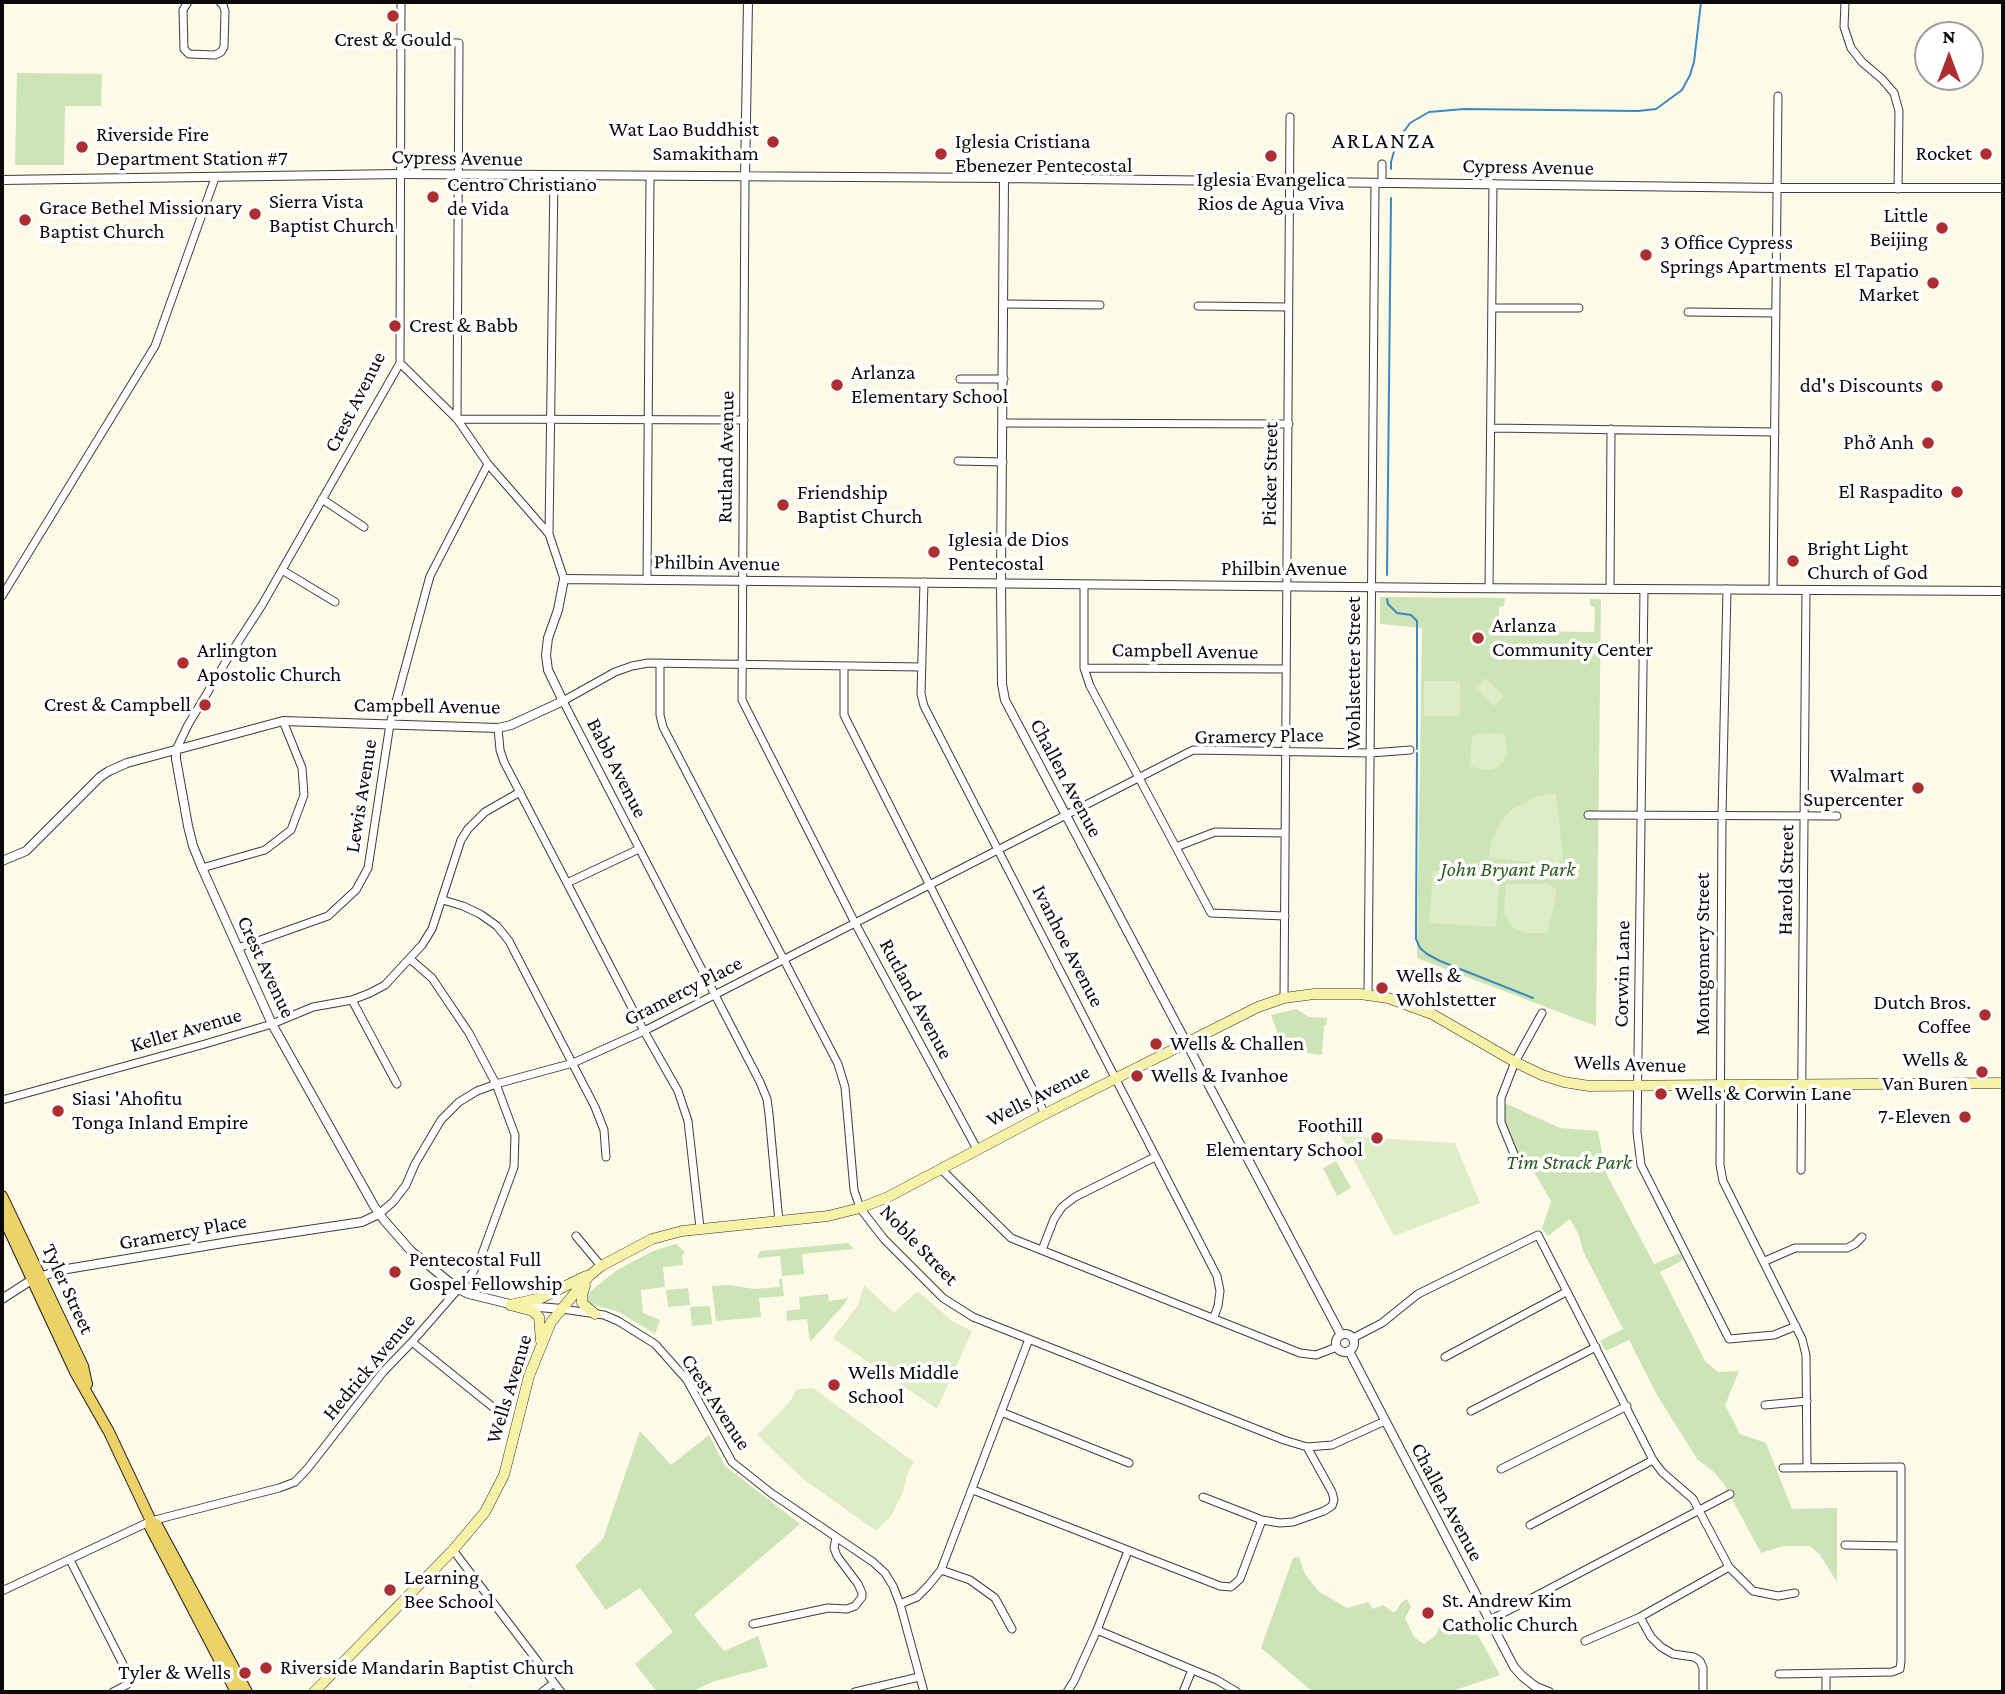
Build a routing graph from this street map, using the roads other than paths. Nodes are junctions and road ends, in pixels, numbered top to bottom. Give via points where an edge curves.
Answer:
1 (221, 2) edge
2 (401, 2) edge
3 (748, 2) edge
4 (1844, 2) edge
5 (187, 3) edge
6 (400, 41) junction
7 (1778, 96) dead end
8 (1290, 117) dead end
9 (1382, 164) dead end
10 (401, 174) junction
11 (460, 176) junction
12 (554, 176) junction
13 (650, 177) junction
14 (745, 177) junction
15 (215, 178) junction
16 (1004, 178) junction
17 (2, 180) edge
18 (1290, 182) junction
19 (1378, 183) junction
20 (1493, 184) junction
21 (1777, 188) junction
22 (1898, 188) junction
23 (2003, 188) edge
24 (1004, 304) junction
25 (1100, 305) dead end
26 (1198, 306) dead end
27 (1289, 307) junction
28 (1492, 308) junction
29 (1579, 308) dead end
30 (1688, 312) dead end
31 (1776, 313) junction
32 (400, 363) junction
33 (960, 379) dead end
34 (1004, 379) junction
35 (457, 419) junction
36 (551, 420) junction
37 (649, 420) junction
38 (744, 420) junction
39 (1003, 423) junction
40 (1289, 424) junction
41 (1491, 428) junction
42 (1611, 429) junction
43 (1775, 432) junction
44 (958, 461) dead end
45 (1003, 462) junction
46 (488, 464) junction
47 (322, 499) junction
48 (363, 527) dead end
49 (549, 534) junction
50 (282, 570) junction
51 (564, 579) junction
52 (647, 579) junction
53 (742, 581) junction
54 (924, 582) junction
55 (1001, 583) junction
56 (1084, 585) junction
57 (1287, 586) junction
58 (1372, 586) junction
59 (1489, 589) junction
60 (1610, 589) junction
61 (1644, 589) junction
62 (1727, 589) junction
63 (1773, 590) junction
64 (1806, 590) junction
65 (2003, 591) edge
66 (2, 596) edge
67 (335, 602) dead end
68 (660, 663) junction
69 (742, 665) junction
70 (844, 666) junction
71 (922, 667) junction
72 (1084, 667) junction
73 (1286, 669) junction
74 (563, 701) junction
75 (283, 721) junction
76 (390, 724) junction
77 (498, 728) junction
78 (176, 750) junction
79 (1410, 750) dead end
80 (1286, 751) junction
81 (1371, 753) junction
82 (1140, 778) junction
83 (520, 792) junction
84 (1588, 815) dead end
85 (1641, 815) junction
86 (1722, 815) junction
87 (1805, 815) junction
88 (1066, 816) junction
89 (1837, 816) dead end
90 (1285, 833) junction
91 (1176, 847) junction
92 (639, 849) junction
93 (998, 850) junction
94 (2, 861) edge
95 (202, 869) junction
96 (567, 883) junction
97 (929, 886) junction
98 (443, 900) junction
99 (1284, 916) junction
100 (855, 923) junction
101 (238, 948) junction
102 (410, 959) junction
103 (784, 959) junction
104 (716, 995) junction
105 (1368, 995) junction
106 (1284, 998) junction
107 (352, 1000) junction
108 (1542, 1013) dead end
109 (272, 1024) junction
110 (644, 1031) junction
111 (1185, 1042) junction
112 (1515, 1062) junction
113 (573, 1063) junction
114 (1116, 1078) junction
115 (2003, 1083) edge
116 (397, 1084) dead end
117 (496, 1084) junction
118 (1801, 1084) junction
119 (1720, 1085) junction
120 (1638, 1086) junction
121 (2, 1100) edge
122 (1045, 1114) junction
123 (977, 1149) junction
124 (607, 1157) dead end
125 (1155, 1157) junction
126 (1518, 1164) dead end
127 (941, 1169) junction
128 (1801, 1170) dead end
129 (2, 1196) edge
130 (860, 1208) junction
131 (379, 1214) junction
132 (2, 1215) edge
133 (779, 1222) junction
134 (700, 1228) junction
135 (576, 1236) dead end
136 (1862, 1237) dead end
137 (1042, 1250) junction
138 (1765, 1261) junction
139 (595, 1271) junction
140 (37, 1277) junction
141 (458, 1289) junction
142 (1566, 1292) junction
143 (2, 1299) edge
144 (510, 1305) junction
145 (562, 1309) junction
146 (595, 1314) junction
147 (1214, 1317) junction
148 (1796, 1326) junction
149 (1341, 1335) junction
150 (1353, 1338) junction
151 (1029, 1339) junction
152 (412, 1342) junction
153 (541, 1344) junction
154 (1337, 1347) junction
155 (1595, 1348) junction
156 (1349, 1351) junction
157 (1445, 1357) dead end
158 (1807, 1401) junction
159 (1765, 1405) dead end
160 (1627, 1406) junction
161 (494, 1408) dead end
162 (1471, 1411) dead end
163 (1001, 1412) junction
164 (1385, 1421) junction
165 (1307, 1447) junction
166 (1653, 1460) junction
167 (1129, 1463) dead end
168 (1807, 1467) junction
169 (1783, 1468) dead end
170 (1501, 1469) dead end
171 (973, 1489) junction
172 (1730, 1494) dead end
173 (1203, 1497) dead end
174 (1700, 1510) junction
175 (1262, 1520) junction
176 (151, 1521) junction
177 (1530, 1525) dead end
178 (836, 1537) junction
179 (1845, 1545) dead end
180 (1901, 1546) junction
181 (453, 1550) junction
182 (1128, 1551) junction
183 (70, 1560) junction
184 (1729, 1567) junction
185 (941, 1570) junction
186 (2, 1591) edge
187 (1795, 1593) dead end
188 (900, 1604) junction
189 (1640, 1617) junction
190 (1490, 1620) junction
191 (753, 1624) dead end
192 (1012, 1629) dead end
193 (1097, 1630) junction
194 (1585, 1641) dead end
195 (1192, 1670) junction
196 (1779, 1674) dead end
197 (1826, 1674) junction
198 (919, 1677) junction
199 (554, 1683) junction
200 (113, 1692) edge
201 (236, 1692) edge
202 (247, 1692) edge
203 (314, 1692) edge
204 (542, 1692) edge
205 (561, 1692) edge
206 (855, 1692) edge
207 (924, 1692) edge
208 (1067, 1692) edge
209 (1183, 1692) edge
210 (1237, 1692) edge
211 (1549, 1692) edge
212 (1703, 1692) edge
213 (1826, 1692) edge

1 - 5 street via 225,11 223,51 215,55 186,52 183,10
2 - 6 street, Crest Avenue
3 - 14 street, Rutland Avenue
4 - 22 street via 1844,27 1851,48 1894,93 1899,111
6 - 10 street, Crest Avenue
6 - 11 street via 459,43
7 - 21 street
8 - 18 street, Picker Street
9 - 19 street, Wohlstetter Street
10 - 11 street, Cypress Avenue
10 - 15 street, Cypress Avenue
10 - 32 street, Crest Avenue
11 - 12 street, Cypress Avenue
11 - 35 street
12 - 13 street, Cypress Avenue
12 - 36 street
13 - 14 street, Cypress Avenue
13 - 37 street
14 - 16 street, Cypress Avenue
14 - 38 street, Rutland Avenue
15 - 17 street, Cypress Avenue
15 - 66 street via 155,346
16 - 18 street, Cypress Avenue
16 - 24 street, Challen Avenue
18 - 19 street, Cypress Avenue
18 - 27 street, Picker Street
19 - 20 street, Cypress Avenue
19 - 58 street, Wohlstetter Street
20 - 21 street, Cypress Avenue
20 - 28 street
21 - 22 street, Cypress Avenue
21 - 31 street
22 - 23 street, Cypress Avenue
24 - 25 street
24 - 34 street, Challen Avenue
26 - 27 street
27 - 40 street, Picker Street
28 - 29 street
28 - 41 street
30 - 31 street
31 - 43 street
32 - 35 street
32 - 47 street, Crest Avenue
33 - 34 street
34 - 39 street, Challen Avenue
35 - 36 street
35 - 46 street
36 - 37 street
36 - 49 street
37 - 38 street
37 - 52 street
38 - 53 street, Rutland Avenue
39 - 40 street
39 - 45 street, Challen Avenue
40 - 57 street, Picker Street
41 - 42 street
41 - 59 street
42 - 43 street
42 - 60 street
43 - 63 street
44 - 45 street
45 - 55 street, Challen Avenue
46 - 49 street
46 - 76 street, Lewis Avenue via 430,576
47 - 48 street
47 - 50 street, Crest Avenue
49 - 51 street
50 - 67 street
50 - 78 street, Crest Avenue
51 - 52 street, Philbin Avenue
51 - 74 street, Babb Avenue via 546,655
52 - 53 street, Philbin Avenue
53 - 54 street, Philbin Avenue
53 - 69 street, Rutland Avenue
54 - 55 street, Philbin Avenue
54 - 71 street, Ivanhoe Avenue
55 - 56 street, Philbin Avenue
55 - 88 street, Challen Avenue via 1005,700
56 - 57 street, Philbin Avenue
56 - 72 street
57 - 58 street, Philbin Avenue
57 - 73 street, Picker Street
58 - 59 street, Philbin Avenue
58 - 81 street, Wohlstetter Street
59 - 60 street, Philbin Avenue
60 - 61 street, Philbin Avenue
61 - 62 street, Philbin Avenue
61 - 85 street, Corwin Lane
62 - 63 street, Philbin Avenue
62 - 86 street, Montgomery Street
63 - 64 street, Philbin Avenue
64 - 65 street, Philbin Avenue
64 - 87 street, Harold Street
68 - 69 street, Campbell Avenue
68 - 74 street, Campbell Avenue via 615,672
68 - 103 street, Noble Street via 663,727
69 - 70 street, Campbell Avenue
69 - 100 street, Rutland Avenue via 742,700
70 - 71 street, Campbell Avenue
70 - 97 street via 844,715
71 - 93 street, Ivanhoe Avenue via 924,706
72 - 73 street, Campbell Avenue
72 - 82 street
73 - 80 street, Picker Street
74 - 77 street, Campbell Avenue
74 - 92 street, Babb Avenue
75 - 76 street, Campbell Avenue
75 - 78 street, Campbell Avenue
75 - 95 street via 302,768 304,795 291,830 265,850
76 - 77 street, Campbell Avenue
76 - 101 street, Lewis Avenue via 368,868 356,890 328,916
77 - 83 street via 504,762
78 - 94 street, Campbell Avenue via 109,771 26,851
78 - 95 street, Crest Avenue via 192,846
79 - 81 street, Gramercy Place
80 - 81 street, Gramercy Place
80 - 82 street, Gramercy Place via 1194,750
80 - 90 street, Picker Street
81 - 105 street, Wohlstetter Street
82 - 88 street, Gramercy Place
82 - 91 street
83 - 96 street
83 - 98 street, Keller Avenue via 485,812 468,830
84 - 85 street
85 - 86 street
85 - 120 street, Corwin Lane
86 - 87 street
86 - 119 street, Montgomery Street
87 - 89 street
87 - 118 street, Harold Street
88 - 93 street, Gramercy Place
88 - 111 street, Challen Avenue
90 - 91 street via 1215,832
90 - 99 street, Picker Street
91 - 99 street via 1211,913
92 - 96 street
92 - 104 street, Babb Avenue
93 - 97 street, Gramercy Place
93 - 114 street, Ivanhoe Avenue
95 - 101 street, Crest Avenue
96 - 110 street
97 - 100 street, Gramercy Place
97 - 122 street
98 - 102 street, Keller Avenue via 432,929
98 - 113 street via 480,914 509,941
99 - 106 street, Picker Street
100 - 103 street, Gramercy Place
100 - 123 street, Rutland Avenue
101 - 109 street, Crest Avenue
102 - 107 street, Keller Avenue via 385,985
102 - 117 street, Hedrick Avenue via 432,978
103 - 104 street, Gramercy Place
103 - 130 street, Noble Street via 838,1064
104 - 110 street, Gramercy Place
104 - 133 street, Babb Avenue via 767,1099
105 - 106 main road, Wells Avenue
105 - 112 main road, Wells Avenue via 1432,1014
106 - 111 main road, Wells Avenue
107 - 109 street, Keller Avenue via 313,1007
107 - 116 street
108 - 112 street
109 - 121 street, Keller Avenue
109 - 131 street, Crest Avenue
110 - 113 street, Gramercy Place
110 - 134 street via 678,1091 688,1121
111 - 114 main road, Wells Avenue
111 - 149 street, Challen Avenue
112 - 120 main road, Wells Avenue via 1564,1082
112 - 126 street via 1501,1098 1501,1122
113 - 117 street, Gramercy Place
113 - 124 street via 604,1130
114 - 122 main road, Wells Avenue
114 - 125 street, Ivanhoe Avenue
115 - 118 main road, Wells Avenue
117 - 131 street, Gramercy Place via 459,1102 441,1120 406,1185
117 - 141 street, Hedrick Avenue via 515,1135 514,1167 482,1254
118 - 119 main road, Wells Avenue
118 - 128 street, Harold Street
119 - 120 main road, Wells Avenue
119 - 138 street, Montgomery Street via 1723,1181
120 - 148 street, Corwin Lane via 1641,1165 1729,1339 1774,1335
122 - 123 main road, Wells Avenue
123 - 127 main road, Wells Avenue
125 - 137 street via 1074,1197 1054,1219
125 - 147 street, Ivanhoe Avenue via 1217,1276 1220,1291
127 - 130 main road, Wells Avenue
127 - 137 street via 1011,1238
129 - 140 main road, Tyler Street
130 - 133 main road, Wells Avenue
130 - 151 street, Noble Street via 943,1298 973,1317
131 - 140 street, Gramercy Place via 362,1222
131 - 141 street, Crest Avenue via 411,1251
132 - 140 main road, Tyler Street
133 - 134 main road, Wells Avenue
134 - 139 main road, Wells Avenue via 652,1239
135 - 139 street
136 - 138 street via 1847,1248 1795,1248
137 - 147 street
138 - 148 street, Montgomery Street
139 - 144 main road via 546,1296
139 - 145 main road, Wells Avenue
139 - 146 main road via 582,1300
140 - 143 street, Gramercy Place
140 - 176 main road, Tyler Street via 75,1372
141 - 144 street, Crest Avenue
141 - 152 street, Hedrick Avenue
142 - 150 street via 1538,1235 1418,1294 1382,1324
142 - 155 street
142 - 157 street
144 - 145 street, Crest Avenue
144 - 153 main road via 539,1317
145 - 146 street, Crest Avenue
145 - 153 main road, Wells Avenue
146 - 178 street, Crest Avenue via 618,1321 655,1344 687,1380 732,1462
147 - 154 street via 1308,1355
148 - 158 street, Montgomery Street via 1806,1355
149 - 150 street
149 - 154 street
150 - 156 street
151 - 163 street
151 - 165 street, Noble Street
152 - 161 street
152 - 176 street, Hedrick Avenue via 295,1482
153 - 181 main road, Wells Avenue via 504,1475 485,1512
154 - 156 street
155 - 160 street
155 - 162 street
156 - 164 street, Challen Avenue
158 - 159 street
158 - 168 street, Montgomery Street
160 - 166 street
160 - 170 street
163 - 167 street
163 - 171 street
164 - 165 street, Noble Street via 1332,1446
164 - 190 street, Challen Avenue
165 - 175 street via 1332,1492 1332,1506 1293,1522
166 - 174 street
166 - 177 street
168 - 169 street
168 - 180 street via 1901,1468
171 - 182 street
171 - 185 street
172 - 174 street
173 - 175 street
174 - 184 street
174 - 190 street
175 - 182 street via 1240,1579 1231,1587
176 - 183 street, Hedrick Avenue
176 - 201 main road, Tyler Street via 150,1527
176 - 202 main road, Tyler Street
178 - 188 street, Crest Avenue via 885,1573
178 - 191 street via 837,1556 862,1593 855,1606
179 - 180 street
180 - 197 street via 1900,1669
181 - 199 street
181 - 203 main road, Wells Avenue
182 - 193 street
183 - 186 street, Hedrick Avenue
183 - 200 street via 132,1682
184 - 187 street via 1753,1591
184 - 189 street
185 - 188 street via 917,1597
185 - 192 street via 970,1580 995,1598
188 - 198 street, Crest Avenue
189 - 194 street
189 - 212 street via 1661,1647 1700,1661
190 - 211 street, Challen Avenue via 1514,1667
193 - 195 street
193 - 208 street
195 - 209 street
195 - 210 street
196 - 197 street
197 - 213 street
198 - 206 street
198 - 207 street, Crest Avenue
199 - 204 street
199 - 205 street

